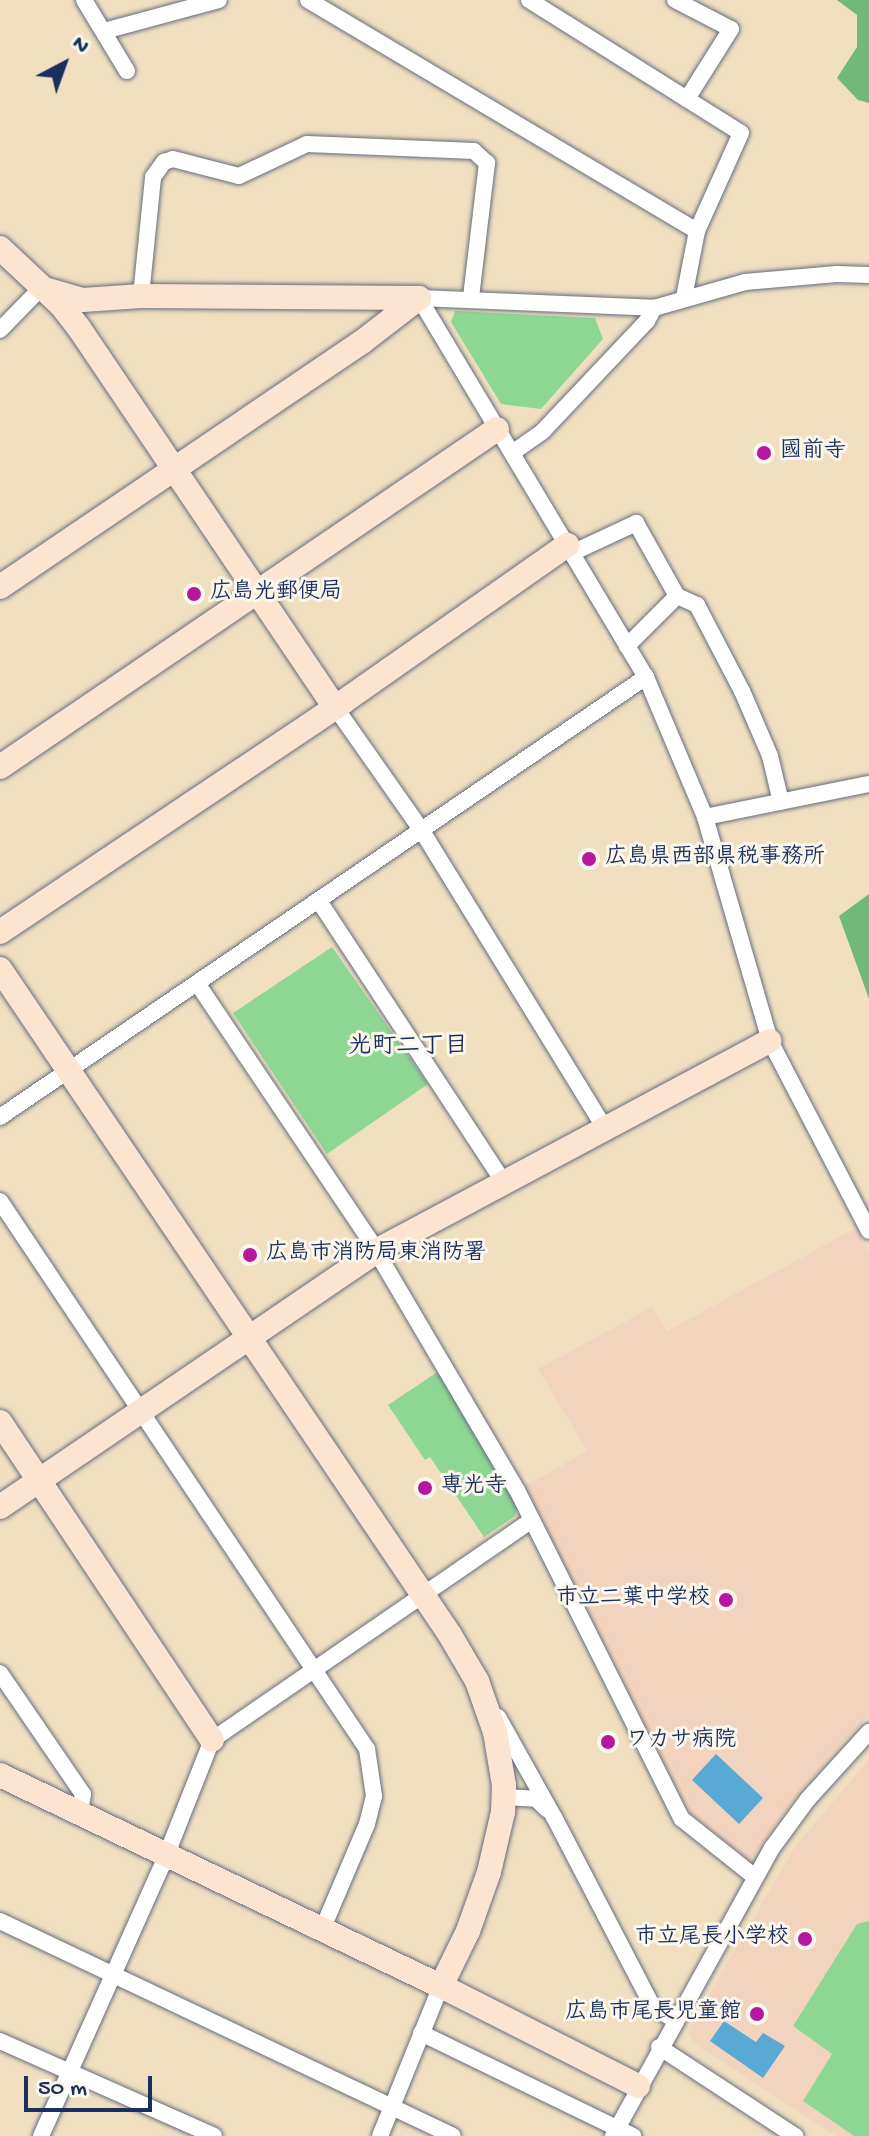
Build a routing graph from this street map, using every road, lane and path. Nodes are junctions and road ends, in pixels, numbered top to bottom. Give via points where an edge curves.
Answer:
1 (84, 0) edge
2 (219, 0) edge
3 (308, 0) edge
4 (529, 0) edge
5 (675, 0) edge
6 (104, 31) junction
7 (127, 71) dead end
8 (687, 99) junction
9 (697, 231) junction
10 (0, 248) edge
11 (869, 275) edge
12 (41, 288) junction
13 (141, 296) junction
14 (684, 297) junction
15 (419, 298) junction
16 (471, 298) junction
17 (654, 308) junction
18 (0, 330) edge
19 (497, 429) junction
20 (512, 453) junction
21 (174, 470) junction
22 (569, 549) junction
23 (0, 587) edge
24 (256, 593) junction
25 (677, 596) junction
26 (627, 646) junction
27 (646, 677) junction
28 (335, 707) junction
29 (0, 767) edge
30 (869, 784) edge
31 (781, 802) junction
32 (705, 817) junction
33 (422, 831) junction
34 (319, 901) junction
35 (0, 932) edge
36 (0, 969) edge
37 (197, 983) junction
38 (770, 1041) junction
39 (70, 1070) junction
40 (0, 1117) edge
41 (605, 1128) junction
42 (504, 1183) junction
43 (0, 1201) edge
44 (869, 1231) edge
45 (376, 1251) junction
46 (248, 1337) junction
47 (142, 1412) junction
48 (0, 1422) edge
49 (39, 1479) junction
50 (0, 1507) edge
51 (532, 1520) junction
52 (423, 1595) junction
53 (315, 1668) junction
54 (0, 1673) edge
55 (477, 1681) junction
56 (869, 1732) edge
57 (212, 1740) junction
58 (0, 1775) edge
59 (503, 1797) junction
60 (80, 1814) junction
61 (554, 1817) junction
62 (166, 1856) junction
63 (755, 1877) junction
64 (0, 1921) edge
65 (322, 1930) junction
66 (112, 1974) junction
67 (441, 1986) junction
68 (675, 2020) junction
69 (421, 2033) junction
70 (0, 2041) edge
71 (659, 2047) junction
72 (69, 2074) junction
73 (638, 2086) junction
74 (390, 2109) junction
75 (615, 2131) edge
76 (41, 2136) edge
77 (214, 2136) edge
78 (380, 2136) edge
79 (453, 2136) edge
80 (633, 2136) edge
81 (795, 2136) edge

1 - 6 street
2 - 6 street
3 - 9 street
4 - 8 street
5 - 8 street via 731,29
6 - 7 street
8 - 9 street via 741,133
9 - 14 street
10 - 12 street
11 - 14 street via 745,282
12 - 13 street via 83,300
12 - 18 street
12 - 21 street via 79,328
13 - 15 street
13 - 16 street via 153,177 164,162 173,159 239,176 307,144 474,151 487,163
14 - 17 street
15 - 16 street
15 - 19 street
15 - 21 street
16 - 17 street
17 - 20 street via 542,432
19 - 20 street
19 - 24 street
20 - 22 street
21 - 23 street
21 - 24 street
22 - 25 street via 636,523
22 - 26 street
22 - 28 street
24 - 28 street
24 - 29 street
25 - 26 street
25 - 31 street via 697,605 742,691 770,756
26 - 27 street
27 - 32 street
27 - 33 street
28 - 33 street
28 - 35 street
30 - 31 street
31 - 32 street
32 - 38 street
33 - 34 street
33 - 41 street
34 - 37 street
34 - 42 street
36 - 39 street
37 - 39 street
37 - 45 street
38 - 41 street
38 - 44 street
39 - 40 street
39 - 46 street
41 - 42 street
42 - 45 street
43 - 47 street
45 - 46 street
45 - 51 street
46 - 47 street
46 - 52 street
47 - 49 street
47 - 53 street
48 - 49 street
49 - 50 street
49 - 57 street
51 - 52 street
51 - 63 street via 682,1819
52 - 53 street
52 - 55 street
53 - 57 street
53 - 65 street via 367,1749 374,1796
54 - 60 street via 83,1794
55 - 59 street via 495,1732
55 - 61 street
56 - 63 street via 808,1799
57 - 62 street
58 - 60 street
59 - 61 street via 536,1799
59 - 67 street via 489,1872
60 - 62 street
61 - 68 street via 653,2007
62 - 65 street
62 - 66 street
63 - 68 street
64 - 66 street
65 - 67 street
66 - 72 street
66 - 74 street
67 - 69 street
67 - 73 street
68 - 71 street
69 - 74 street
69 - 75 street
70 - 72 street
71 - 73 street
71 - 81 street
72 - 76 street
72 - 77 street
73 - 75 street
74 - 78 street
74 - 79 street
75 - 80 street

